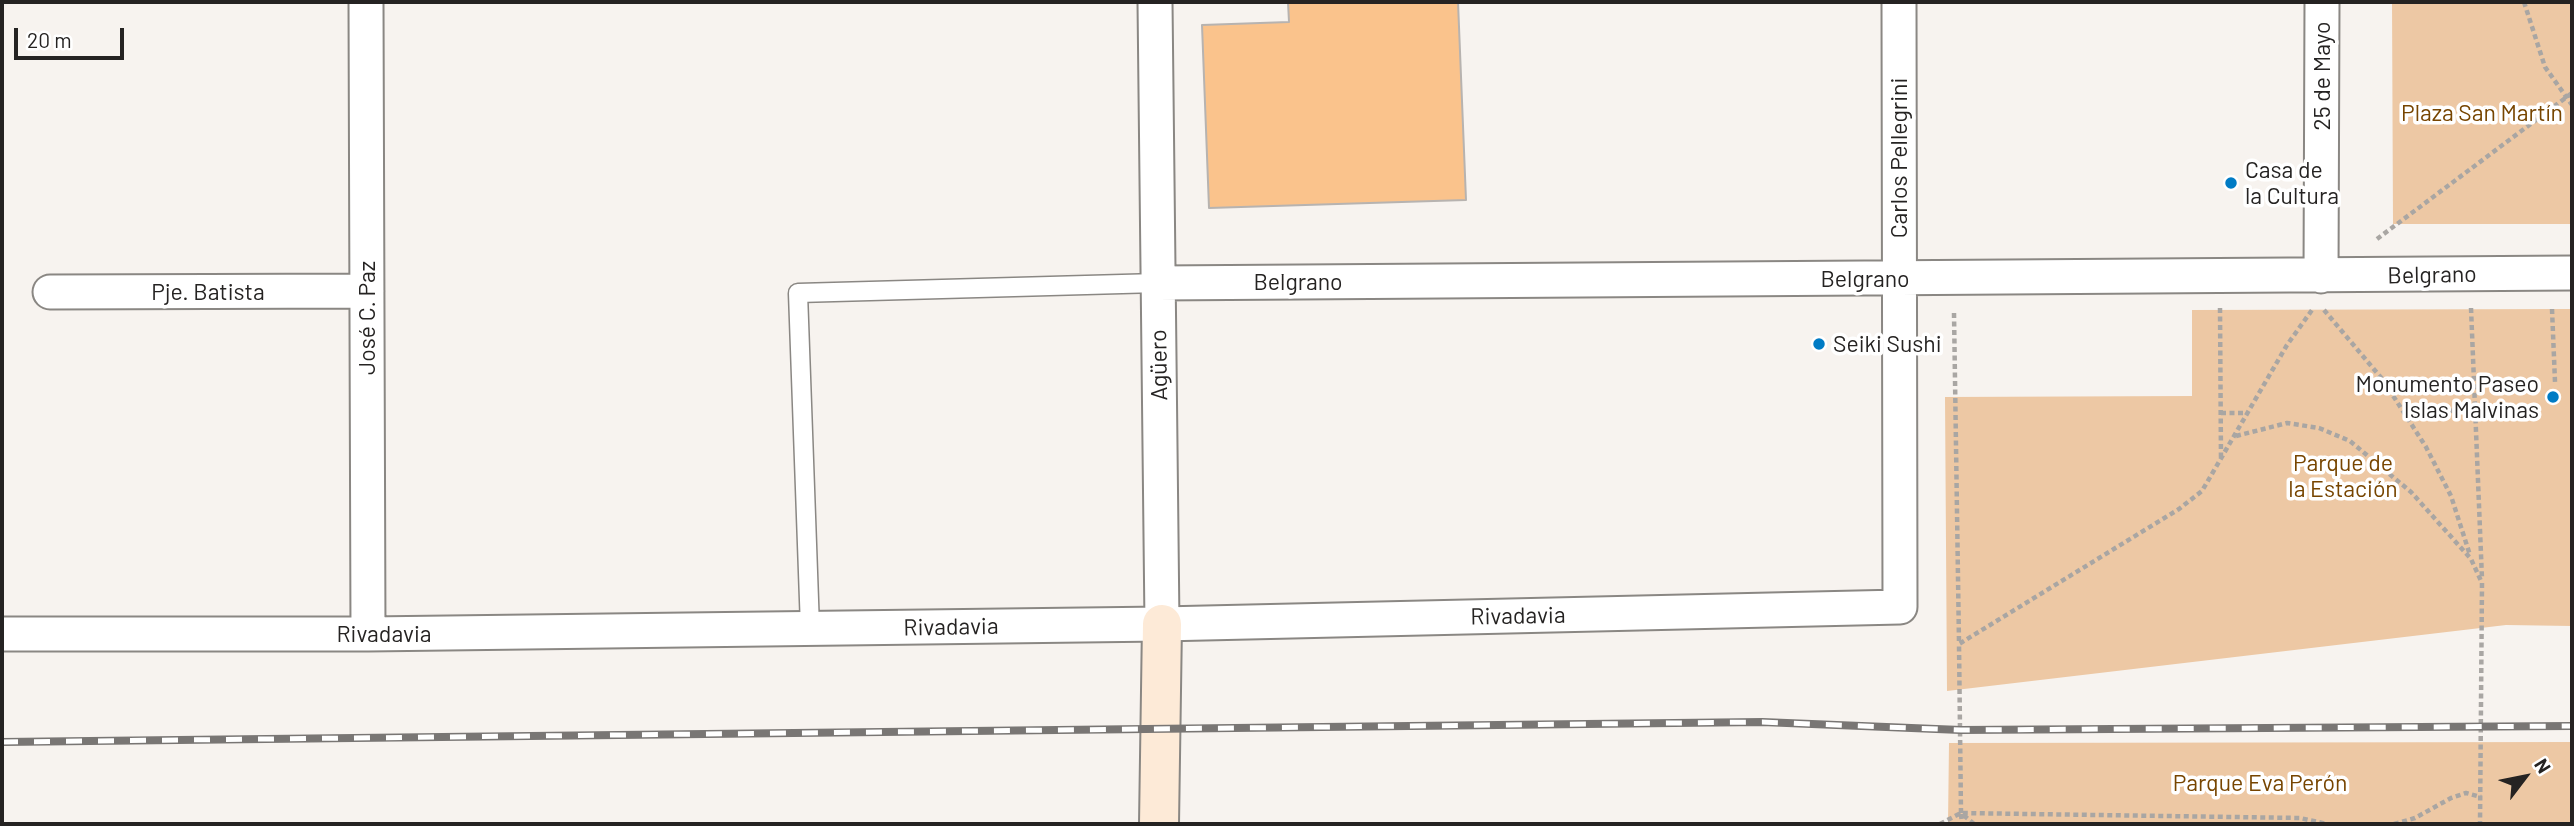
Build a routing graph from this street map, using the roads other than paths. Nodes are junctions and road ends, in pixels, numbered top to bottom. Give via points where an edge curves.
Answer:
1 (366, 2) edge
2 (1155, 2) edge
3 (1899, 2) edge
4 (2322, 2) edge
5 (2561, 273) edge
6 (2328, 276) junction
7 (1900, 278) junction
8 (1158, 283) junction
9 (367, 291) junction
10 (50, 292) dead end
11 (1900, 607) joint
12 (1162, 624) junction
13 (810, 628) junction
14 (2, 634) edge
15 (368, 634) junction
16 (1159, 824) edge

1 - 9 street, José C. Paz
2 - 8 street, Agüero
3 - 7 street, Carlos Pellegrini
4 - 6 street, 25 de Mayo
5 - 6 street, Belgrano
6 - 7 street, Belgrano
7 - 8 street, Belgrano
7 - 11 street, Carlos Pellegrini
8 - 12 street, Agüero
8 - 13 lane via 798,293
9 - 10 street, Pje. Batista
9 - 15 street, José C. Paz
11 - 12 street, Rivadavia
12 - 13 street, Rivadavia
12 - 16 street, Agüero
13 - 15 street, Rivadavia
14 - 15 street, Rivadavia

